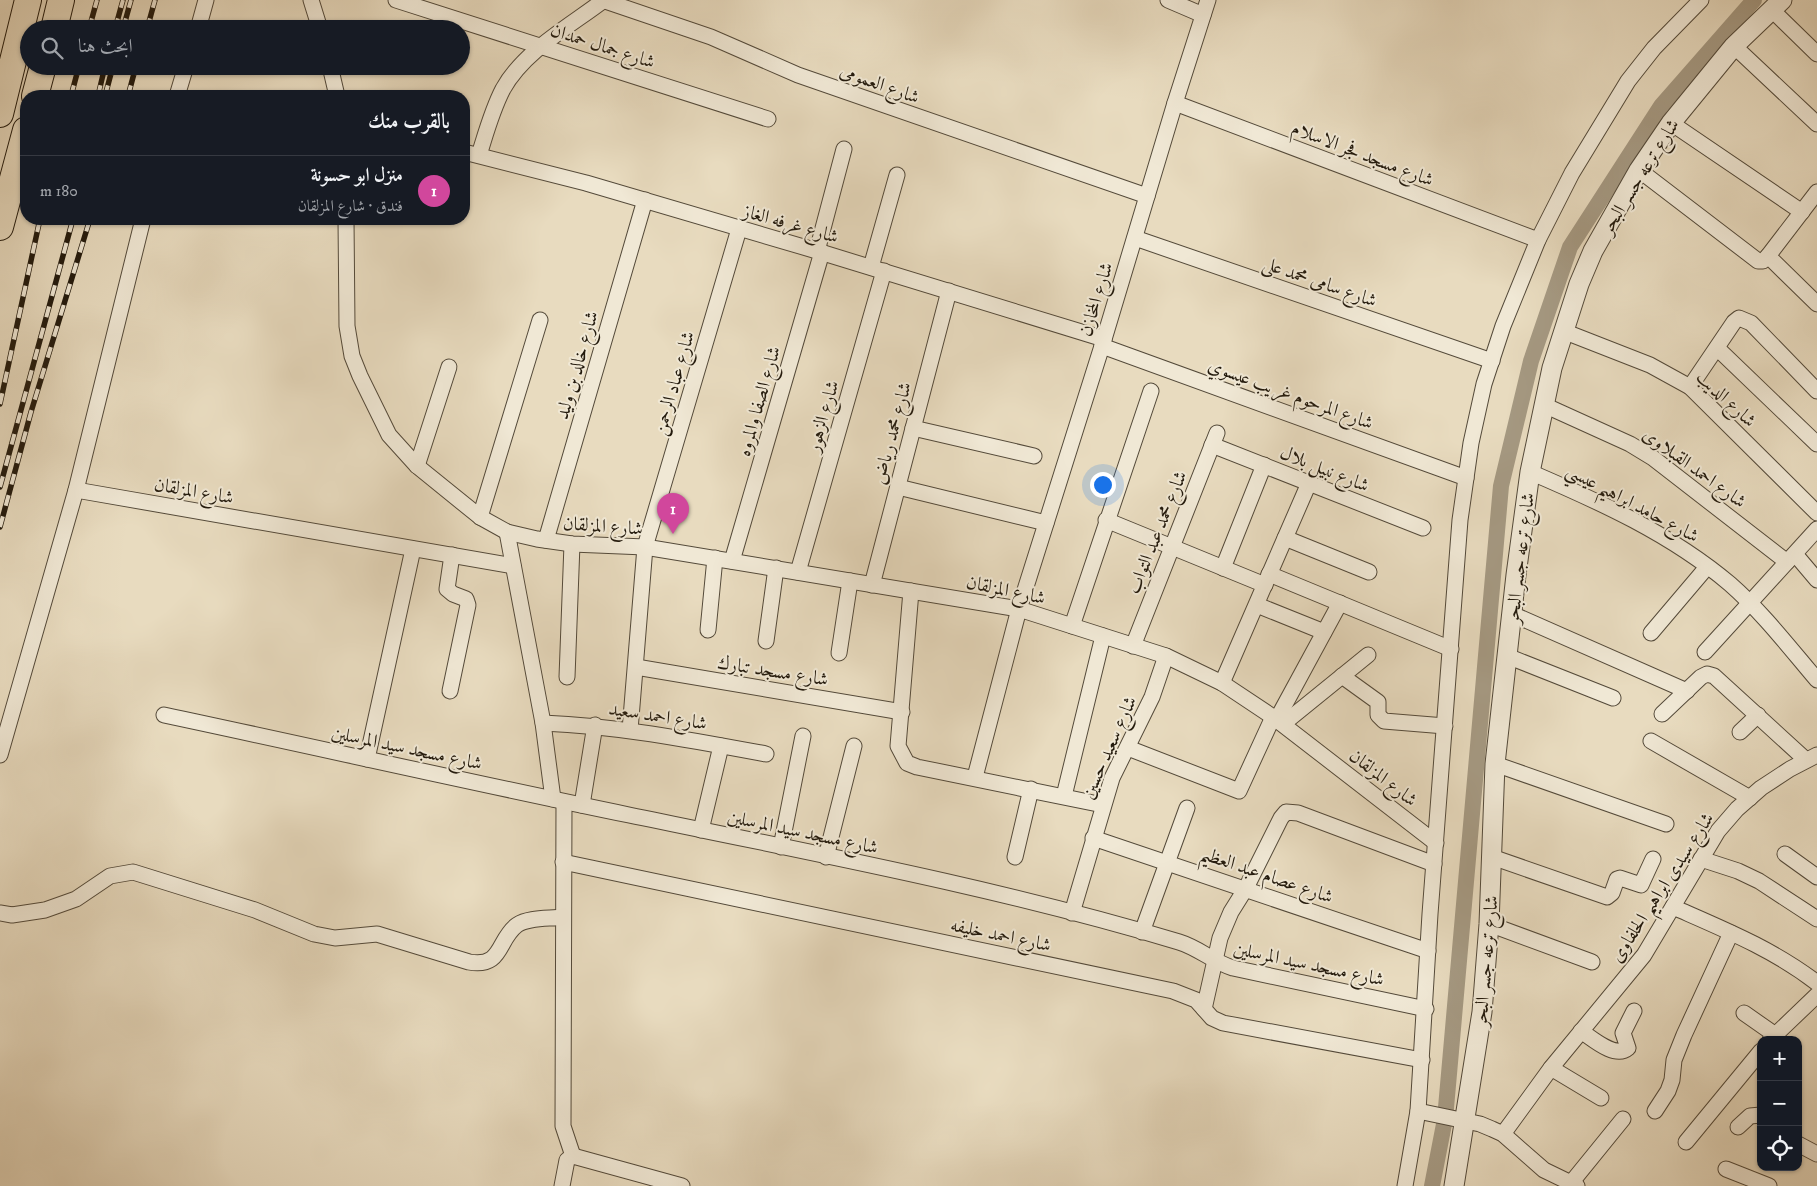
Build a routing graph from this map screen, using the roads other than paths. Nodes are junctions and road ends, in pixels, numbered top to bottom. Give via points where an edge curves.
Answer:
1 (28, 0) edge
2 (62, 0) edge
3 (206, 0) edge
4 (312, 0) edge
5 (396, 0) edge
6 (603, 0) edge
7 (1168, 0) edge
8 (1208, 0) edge
9 (1701, 0) edge
10 (1777, 5) edge
11 (1203, 15) junction
12 (23, 20) edge
13 (56, 20) edge
14 (200, 20) edge
15 (318, 20) edge
16 (459, 20) edge
17 (470, 23) edge
18 (20, 33) edge
19 (542, 46) junction
20 (1734, 46) junction
21 (1817, 54) edge
22 (41, 75) edge
23 (183, 75) edge
24 (332, 75) edge
25 (37, 90) edge
26 (179, 90) edge
27 (336, 90) edge
28 (1175, 103) junction
29 (0, 114) edge
30 (768, 119) dead end
31 (1671, 123) junction
32 (1817, 124) edge
33 (844, 149) dead end
34 (20, 152) edge
35 (470, 153) edge
36 (479, 155) junction
37 (1639, 170) junction
38 (898, 175) dead end
39 (1817, 192) edge
40 (1147, 196) junction
41 (645, 200) junction
42 (1802, 212) junction
43 (142, 225) edge
44 (346, 225) edge
45 (0, 227) edge
46 (739, 229) junction
47 (1134, 238) junction
48 (1538, 240) junction
49 (820, 252) junction
50 (1765, 258) junction
51 (877, 269) junction
52 (948, 291) junction
53 (1817, 304) edge
54 (540, 320) dead end
55 (1563, 331) junction
56 (1103, 343) junction
57 (1717, 348) junction
58 (1492, 361) junction
59 (449, 367) dead end
60 (1690, 387) junction
61 (1151, 391) dead end
62 (1817, 391) edge
63 (1544, 404) junction
64 (913, 428) junction
65 (1215, 439) joint
66 (1817, 444) edge
67 (1034, 456) dead end
68 (1264, 465) junction
69 (417, 466) junction
70 (1530, 472) junction
71 (1466, 478) junction
72 (1309, 483) junction
73 (898, 487) junction
74 (76, 490) junction
75 (1817, 513) edge
76 (480, 517) junction
77 (1106, 520) junction
78 (1046, 523) junction
79 (1423, 528) dead end
80 (1817, 529) edge
81 (507, 532) junction
82 (1285, 538) junction
83 (546, 540) junction
84 (572, 544) junction
85 (645, 547) junction
86 (1172, 547) junction
87 (413, 548) junction
88 (452, 555) junction
89 (716, 558) junction
90 (1791, 558) junction
91 (732, 561) junction
92 (513, 566) junction
93 (1707, 567) junction
94 (776, 568) junction
95 (1223, 568) junction
96 (798, 572) junction
97 (1369, 572) dead end
98 (1267, 580) junction
99 (1817, 580) edge
100 (850, 581) junction
101 (872, 584) junction
102 (911, 591) junction
103 (1340, 603) junction
104 (1751, 603) junction
105 (1257, 605) junction
106 (1019, 609) junction
107 (1512, 614) junction
108 (1072, 626) junction
109 (708, 630) dead end
110 (1324, 632) junction
111 (1651, 633) dead end
112 (1103, 636) junction
113 (766, 641) dead end
114 (1133, 646) junction
115 (1451, 649) junction
116 (1705, 652) dead end
117 (839, 653) dead end
118 (1368, 655) dead end
119 (1166, 656) junction
120 (1507, 656) junction
121 (636, 667) junction
122 (1342, 676) junction
123 (567, 678) dead end
124 (1817, 680) edge
125 (1222, 683) junction
126 (1687, 690) junction
127 (450, 691) dead end
128 (1613, 698) dead end
129 (902, 712) junction
130 (164, 714) dead end
131 (1662, 714) dead end
132 (1758, 715) junction
133 (1278, 720) junction
134 (543, 723) junction
135 (595, 725) junction
136 (1445, 726) junction
137 (630, 730) junction
138 (1740, 732) dead end
139 (803, 736) dead end
140 (1651, 741) dead end
141 (721, 746) junction
142 (854, 746) dead end
143 (1128, 748) junction
144 (766, 754) dead end
145 (0, 756) edge
146 (1811, 757) edge
147 (367, 759) junction
148 (1495, 764) junction
149 (976, 777) junction
150 (1030, 789) junction
151 (1064, 796) junction
152 (1750, 798) junction
153 (559, 800) junction
154 (1103, 804) junction
155 (582, 806) junction
156 (1187, 808) dead end
157 (1666, 824) dead end
158 (701, 830) junction
159 (1093, 838) junction
160 (1436, 843) junction
161 (781, 847) junction
162 (1785, 854) dead end
163 (826, 857) junction
164 (1015, 857) dead end
165 (1492, 857) junction
166 (1652, 859) dead end
167 (1701, 859) junction
168 (1167, 861) junction
169 (563, 862) junction
170 (1434, 864) junction
171 (1817, 877) edge
172 (1246, 888) junction
173 (1673, 908) junction
174 (0, 913) edge
175 (1072, 913) junction
176 (563, 917) junction
177 (1817, 919) edge
178 (1489, 924) junction
179 (1142, 932) junction
180 (1731, 933) junction
181 (1428, 950) junction
182 (1213, 960) junction
183 (1592, 962) dead end
184 (1817, 983) edge
185 (1817, 995) edge
186 (1204, 1008) junction
187 (1426, 1009) junction
188 (1634, 1011) dead end
189 (1744, 1013) dead end
190 (1580, 1031) junction
191 (1771, 1036) edge
192 (1773, 1036) edge
193 (1757, 1057) edge
194 (1422, 1060) junction
195 (1551, 1068) junction
196 (1601, 1098) dead end
197 (1655, 1111) dead end
198 (1423, 1112) junction
199 (1757, 1114) edge
200 (1623, 1120) dead end
201 (1462, 1121) junction
202 (1738, 1127) dead end
203 (1503, 1134) junction
204 (1686, 1142) dead end
205 (1802, 1146) edge
206 (1817, 1154) edge
207 (573, 1156) junction
208 (1726, 1169) dead end
209 (1574, 1184) edge
210 (562, 1186) edge
211 (682, 1186) edge
212 (1405, 1186) edge
213 (1454, 1186) edge
214 (1769, 1186) edge

1 - 12 highway
2 - 13 highway
3 - 14 street
4 - 15 street
5 - 16 street, شارع جمال حمدان
6 - 19 street
6 - 40 street, شارع العمومى via 711,37 798,75
7 - 11 street
8 - 11 street, شارع المخازن
9 - 48 street via 1654,48 1628,81 1572,173
10 - 20 street, شارع ترعه جسر البحر
10 - 21 street
11 - 28 street, شارع المخازن
17 - 19 street, شارع جمال حمدان
18 - 29 highway
19 - 30 street, شارع جمال حمدان
19 - 36 street via 504,88 491,114
20 - 31 street, شارع ترعه جسر البحر
20 - 32 street
22 - 25 highway
23 - 26 street
24 - 27 street
28 - 40 street, شارع المخازن
28 - 48 street, شارع مسجد فجر الاسلام
31 - 37 street, شارع ترعه جسر البحر
31 - 42 street
33 - 49 street, شارع الصفا والمروه
34 - 45 highway
35 - 36 street, شارع غرفه الغاز
36 - 41 street, شارع غرفه الغاز
37 - 50 street via 1753,259
37 - 55 street, شارع ترعه جسر البحر via 1593,251
38 - 51 street, شارع الزهور
39 - 42 street
40 - 47 street, شارع المخازن
41 - 46 street, شارع غرفه الغاز
41 - 83 street, شارع خالد بن وليد
42 - 50 street
43 - 74 street
44 - 69 street, شارع المزلقان via 347,326 352,356 389,435
46 - 49 street, شارع غرفه الغاز
46 - 85 street, شارع عباد الرحمن
47 - 56 street, شارع المخازن
47 - 58 street, شارع سامى محمد على
48 - 58 street
49 - 51 street, شارع غرفه الغاز
49 - 91 street, شارع الصفا والمروه
50 - 53 street
51 - 52 street, شارع غرفه الغاز
51 - 96 street, شارع الزهور
52 - 56 street, شارع غرفه الغاز
52 - 64 street, شارع محمد رياض
54 - 76 street
55 - 60 street, شارع الديب via 1650,365
55 - 63 street, شارع ترعه جسر البحر
56 - 71 street, شارع المرحوم غريب عيسوي
56 - 78 street, شارع المخازن
57 - 60 street
57 - 62 street via 1734,322 1739,318 1745,319
57 - 66 street
58 - 71 street via 1484,384
59 - 69 street
60 - 75 street, شارع الديب
61 - 77 street
63 - 70 street, شارع ترعه جسر البحر
63 - 90 street, شارع احمد القبلاوى via 1653,458
64 - 67 street
64 - 73 street, شارع محمد رياض
65 - 68 street, شارع نبيل بلال
65 - 86 street, شارع محمد عبد التواب
68 - 72 street, شارع نبيل بلال
68 - 95 street
69 - 76 street, شارع المزلقان
70 - 93 street, شارع حامد ابراهيم عيسي via 1594,500 1650,530
70 - 107 street, شارع ترعه جسر البحر
71 - 115 street
72 - 79 street, شارع نبيل بلال
72 - 82 street
73 - 78 street
73 - 101 street, شارع محمد رياض
74 - 87 street, شارع المزلقان
74 - 145 street
76 - 81 street, شارع المزلقان
77 - 86 street
77 - 108 street
78 - 106 street, شارع المخازن
80 - 90 street
81 - 83 street, شارع المزلقان
81 - 92 street
82 - 97 street
82 - 98 street
83 - 84 street, شارع المزلقان
84 - 85 street, شارع المزلقان
84 - 123 street
85 - 89 street, شارع المزلقان
85 - 121 street, شارع عباد الرحمن
86 - 95 street
86 - 114 street, شارع محمد عبد التواب
87 - 88 street, شارع المزلقان
87 - 147 street
88 - 92 street, شارع المزلقان
88 - 127 street via 447,589 466,599 468,605
89 - 91 street, شارع المزلقان
89 - 109 street
90 - 99 street, شارع احمد القبلاوى
90 - 104 street
91 - 94 street, شارع المزلقان
92 - 134 street
93 - 104 street, شارع حامد ابراهيم عيسي
93 - 111 street
94 - 96 street, شارع المزلقان
94 - 113 street
95 - 98 street
96 - 100 street, شارع المزلقان
98 - 103 street
98 - 105 street
100 - 101 street, شارع المزلقان
100 - 117 street
101 - 102 street, شارع المزلقان
102 - 106 street, شارع المزلقان
102 - 129 street
103 - 110 street
103 - 115 street
104 - 116 street
104 - 124 street, شارع حامد ابراهيم عيسي
105 - 110 street
105 - 125 street
106 - 108 street, شارع المزلقان
106 - 149 street, شارع المخازن
107 - 120 street, شارع ترعه جسر البحر
107 - 126 street
108 - 112 street, شارع المزلقان
110 - 133 street
112 - 114 street, شارع المزلقان
112 - 151 street
114 - 119 street, شارع المزلقان
115 - 136 street
118 - 122 street
119 - 125 street, شارع المزلقان
119 - 143 street, شارع سعيد حسين via 1152,697
120 - 128 street
120 - 148 street, شارع ترعه جسر البحر
121 - 129 street, شارع مسجد تبارك
121 - 137 street, شارع عباد الرحمن
122 - 133 street
122 - 136 street via 1378,702 1378,714 1384,721
125 - 133 street, شارع المزلقان
126 - 131 street
126 - 132 street via 1701,677 1707,674 1714,676
129 - 149 street via 898,746 907,763
130 - 147 street, شارع مسجد سيد المرسلين
132 - 138 street
132 - 146 street
133 - 143 street via 1239,791
133 - 160 street, شارع المزلقان
134 - 135 street, شارع احمد سعيد
134 - 153 street
135 - 137 street, شارع احمد سعيد
135 - 155 street
136 - 160 street
137 - 141 street, شارع احمد سعيد
139 - 161 street
140 - 152 street
141 - 144 street, شارع احمد سعيد
141 - 158 street
142 - 163 street
143 - 154 street, شارع سعيد حسين
146 - 152 street, شارع سيدى ابراهيم الحلفاوى
147 - 153 street, شارع مسجد سيد المرسلين
148 - 157 street
148 - 165 street, شارع ترعه جسر البحر
149 - 150 street
150 - 151 street
150 - 164 street
151 - 154 street
152 - 167 street, شارع سيدى ابراهيم الحلفاوى via 1718,831
153 - 155 street, شارع مسجد سيد المرسلين
153 - 169 street
154 - 159 street, شارع سعيد حسين
155 - 158 street, شارع مسجد سيد المرسلين
156 - 168 street
158 - 161 street, شارع مسجد سيد المرسلين
159 - 168 street, شارع عصام عبد العظيم
159 - 175 street, شارع سعيد حسين
160 - 170 street
161 - 163 street, شارع مسجد سيد المرسلين
162 - 171 street
163 - 175 street, شارع مسجد سيد المرسلين
165 - 166 street via 1607,897 1617,879 1641,885
165 - 178 street, شارع ترعه جسر البحر
167 - 173 street, شارع سيدى ابراهيم الحلفاوى
167 - 177 street via 1759,881
168 - 172 street, شارع عصام عبد العظيم
168 - 179 street
169 - 176 street
169 - 186 street, شارع احمد خليفه via 1172,991 1196,1000
170 - 172 street via 1298,813 1286,812
170 - 181 street
172 - 181 street, شارع عصام عبد العظيم
172 - 182 street via 1231,912
173 - 180 street
173 - 190 street, شارع سيدى ابراهيم الحلفاوى via 1634,969
174 - 176 street via 12,915 45,910 76,899 110,876 133,872 255,910 314,934 335,938 377,934 482,963 498,954 519,924
175 - 179 street, شارع مسجد سيد المرسلين
176 - 207 street via 563,1126
178 - 183 street
178 - 201 street, شارع ترعه جسر البحر via 1482,1012
179 - 182 street, شارع مسجد سيد المرسلين via 1193,947
180 - 184 street via 1782,958
180 - 197 street via 1684,1034 1674,1060 1668,1091
181 - 187 street
182 - 186 street
182 - 187 street, شارع مسجد سيد المرسلين via 1233,968
185 - 192 street
186 - 194 street, شارع احمد خليفه via 1212,1018 1223,1023
187 - 194 street
188 - 190 street via 1623,1033 1628,1044 1624,1052 1615,1052
189 - 191 street
190 - 195 street, شارع سيدى ابراهيم الحلفاوى
193 - 204 street
194 - 198 street
195 - 196 street
195 - 203 street, شارع سيدى ابراهيم الحلفاوى
198 - 201 street
198 - 212 street
199 - 202 street
200 - 209 street
201 - 203 street via 1480,1124
201 - 213 street, شارع ترعه جسر البحر
203 - 209 street via 1544,1170
205 - 206 street
207 - 210 street via 567,1160
207 - 211 street
208 - 214 street

